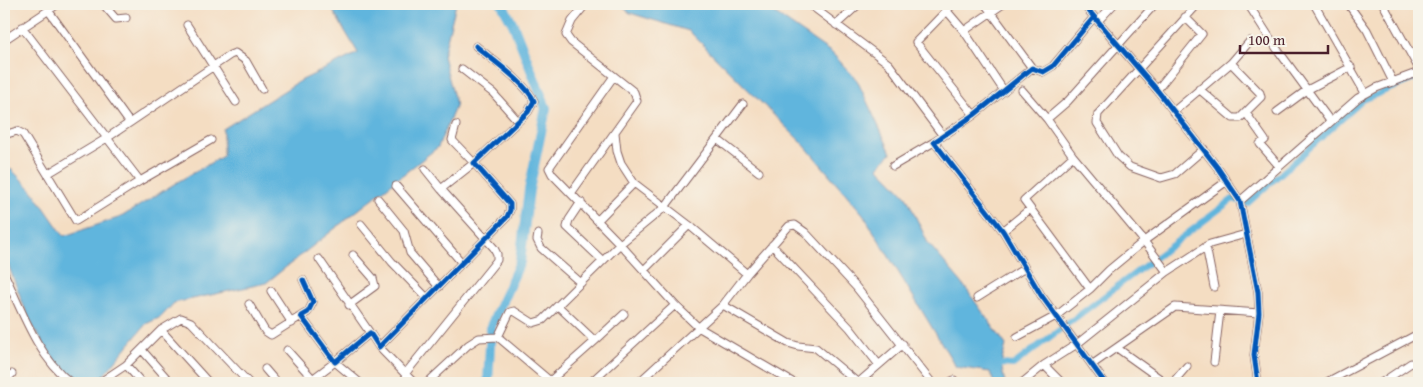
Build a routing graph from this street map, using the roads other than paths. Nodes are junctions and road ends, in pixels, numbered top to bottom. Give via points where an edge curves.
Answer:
1 (58, 4) edge
2 (103, 4) edge
3 (586, 4) edge
4 (810, 4) edge
5 (859, 4) edge
6 (940, 4) edge
7 (953, 4) edge
8 (985, 4) edge
9 (1004, 4) edge
10 (1083, 4) edge
11 (1114, 4) edge
12 (1155, 4) edge
13 (1198, 4) edge
14 (1248, 4) edge
15 (1314, 4) edge
16 (1348, 4) edge
17 (1383, 4) edge
18 (48, 10) junction
19 (946, 11) junction
20 (991, 14) junction
21 (1185, 17) junction
22 (126, 18) dead end
23 (1096, 19) junction
24 (187, 25) dead end
25 (836, 26) junction
26 (22, 27) junction
27 (964, 32) junction
28 (4, 40) edge
29 (1250, 41) dead end
30 (476, 46) dead end
31 (1118, 46) junction
32 (1231, 63) junction
33 (214, 66) junction
34 (1351, 67) junction
35 (1032, 68) junction
36 (462, 69) dead end
37 (1140, 70) junction
38 (1419, 71) edge
39 (614, 76) junction
40 (1393, 82) junction
41 (262, 89) dead end
42 (1022, 90) dead end
43 (1157, 90) junction
44 (1200, 90) junction
45 (1307, 90) junction
46 (1004, 91) junction
47 (1365, 93) junction
48 (236, 102) dead end
49 (743, 104) dead end
50 (1173, 112) junction
51 (1277, 112) dead end
52 (1246, 113) junction
53 (974, 115) junction
54 (1047, 119) junction
55 (518, 121) junction
56 (1330, 121) junction
57 (129, 122) junction
58 (456, 125) dead end
59 (615, 133) junction
60 (4, 135) edge
61 (943, 136) junction
62 (107, 138) junction
63 (717, 139) junction
64 (211, 140) dead end
65 (934, 142) junction
66 (1204, 149) junction
67 (1073, 156) junction
68 (474, 163) junction
69 (893, 166) dead end
70 (1279, 166) junction
71 (425, 169) dead end
72 (758, 172) dead end
73 (49, 174) junction
74 (140, 181) junction
75 (1227, 181) junction
76 (634, 183) junction
77 (396, 186) dead end
78 (441, 189) junction
79 (572, 192) junction
80 (378, 199) dead end
81 (581, 202) junction
82 (1240, 202) junction
83 (665, 207) junction
84 (1030, 209) junction
85 (598, 220) junction
86 (361, 224) dead end
87 (689, 225) junction
88 (1003, 230) junction
89 (538, 234) dead end
90 (1246, 234) junction
91 (485, 239) junction
92 (1144, 241) junction
93 (620, 244) junction
94 (772, 245) junction
95 (1206, 246) junction
96 (353, 255) dead end
97 (319, 259) dead end
98 (603, 261) junction
99 (462, 263) junction
100 (1025, 268) junction
101 (644, 270) junction
102 (1167, 272) junction
103 (4, 273) edge
104 (747, 274) junction
105 (303, 280) dead end
106 (581, 283) junction
107 (438, 287) junction
108 (1214, 287) dead end
109 (1090, 289) junction
110 (271, 291) dead end
111 (427, 298) junction
112 (977, 298) dead end
113 (249, 304) dead end
114 (349, 305) junction
115 (675, 305) junction
116 (723, 305) junction
117 (558, 306) junction
118 (1220, 311) junction
119 (1259, 313) junction
120 (624, 314) dead end
121 (301, 316) junction
122 (1056, 316) junction
123 (292, 323) junction
124 (698, 327) junction
125 (161, 330) junction
126 (370, 333) junction
127 (1414, 336) dead end
128 (496, 337) junction
129 (1017, 337) dead end
130 (595, 341) junction
131 (903, 344) junction
132 (1077, 344) junction
133 (379, 347) junction
134 (1118, 348) junction
135 (142, 350) junction
136 (287, 350) dead end
137 (335, 362) junction
138 (1214, 362) dead end
139 (1044, 364) junction
140 (1093, 364) junction
141 (1419, 364) edge
142 (126, 365) junction
143 (879, 365) junction
144 (1187, 366) dead end
145 (265, 369) dead end
146 (12, 374) dead end
147 (405, 374) junction
148 (1337, 380) edge
149 (4, 381) edge
150 (310, 381) edge
151 (357, 382) edge
152 (549, 382) edge
153 (71, 383) edge
154 (102, 383) edge
155 (142, 383) edge
156 (171, 383) edge
157 (209, 383) edge
158 (249, 383) edge
159 (277, 383) edge
160 (414, 383) edge
161 (427, 383) edge
162 (590, 383) edge
163 (638, 383) edge
164 (794, 383) edge
165 (932, 383) edge
166 (1022, 383) edge
167 (1062, 383) edge
168 (1106, 383) edge
169 (1258, 383) edge
170 (1325, 383) edge
171 (1381, 383) edge

1 - 18 street
2 - 22 street via 116,19
3 - 39 street via 572,21 566,35
4 - 25 street
5 - 25 street
6 - 19 street
7 - 19 street
8 - 20 street
9 - 20 street
10 - 23 street
11 - 23 street
12 - 31 street
13 - 21 street
14 - 45 street
15 - 34 street
16 - 40 street via 1360,18
17 - 38 street
18 - 26 street
18 - 57 street
19 - 27 street
19 - 53 street via 916,42
20 - 27 street
20 - 35 street
21 - 37 street
21 - 43 street via 1202,34
23 - 31 street
23 - 35 street via 1053,66 1043,72
24 - 33 street
25 - 61 street via 889,64
26 - 28 street
26 - 62 street
27 - 46 street
29 - 32 street
30 - 55 street via 531,96 532,106
31 - 37 street
31 - 54 street via 1068,101
32 - 44 street
32 - 52 street via 1260,93 1259,100
33 - 41 street via 230,55 239,54
33 - 48 street
33 - 57 street
34 - 45 street
34 - 47 street
35 - 46 street
36 - 55 street via 493,93
37 - 43 street
37 - 66 street via 1097,118 1105,138 1118,156 1139,172 1161,178 1175,174
38 - 40 street
39 - 59 street via 637,97 634,107
39 - 79 street via 549,168
40 - 47 street
42 - 54 street
43 - 50 street
44 - 50 street
44 - 52 street via 1233,118 1240,118
45 - 51 street
45 - 56 street
46 - 53 street
47 - 56 street
49 - 63 street
50 - 66 street
52 - 70 street via 1265,140 1260,144
53 - 61 street
54 - 67 street
55 - 68 street
56 - 70 street
57 - 62 street
58 - 68 street via 452,140
59 - 76 street via 621,163
59 - 79 street
60 - 73 street via 17,131 23,134
61 - 65 street
62 - 73 street
62 - 74 street
63 - 72 street
63 - 83 street
64 - 74 street
65 - 69 street
65 - 88 street
66 - 75 street
67 - 84 street via 1027,195 1024,200
67 - 92 street
68 - 78 street
68 - 91 street via 510,204 510,210
70 - 82 street
71 - 78 street
73 - 74 street via 76,221
75 - 82 street
75 - 92 street
76 - 83 street
76 - 85 street
77 - 99 street
78 - 91 street
79 - 81 street
80 - 107 street via 404,231 410,253
81 - 85 street
81 - 98 street via 567,227
82 - 90 street
83 - 87 street
83 - 93 street
84 - 88 street
84 - 109 street
85 - 93 street
86 - 111 street
87 - 101 street
87 - 104 street
88 - 100 street
89 - 106 street via 541,248
90 - 95 street
90 - 119 street via 1256,278
91 - 99 street
91 - 147 street via 494,248 497,260
92 - 102 street
92 - 109 street
93 - 98 street
93 - 101 street
94 - 104 street
94 - 131 street via 789,226 800,228 856,287
94 - 143 street via 850,328
95 - 102 street
95 - 108 street
96 - 114 street via 373,278 375,286
97 - 114 street
98 - 106 street
99 - 107 street
100 - 112 street
100 - 122 street
101 - 115 street
102 - 132 street
103 - 153 street via 30,330 45,354
104 - 116 street
105 - 121 street via 313,302 308,312
106 - 117 street
107 - 111 street
109 - 122 street
110 - 123 street
111 - 133 street
113 - 123 street via 265,331 271,335
114 - 126 street
115 - 124 street
115 - 162 street
116 - 124 street
116 - 143 street via 788,343 816,348 858,383
117 - 128 street via 538,324 510,312
117 - 130 street
118 - 119 street
118 - 134 street via 1172,308
118 - 138 street
119 - 169 street via 1254,355
120 - 130 street
121 - 123 street
121 - 137 street
122 - 129 street
122 - 132 street
124 - 163 street
124 - 164 street
125 - 135 street
125 - 157 street
125 - 158 street via 176,319 187,320
126 - 133 street
126 - 137 street
127 - 148 street
128 - 152 street
128 - 161 street via 486,336 468,345
130 - 152 street
131 - 143 street
131 - 165 street
132 - 139 street
132 - 140 street
133 - 147 street
134 - 140 street
134 - 144 street via 1166,383 1175,380
135 - 142 street
135 - 156 street
136 - 150 street
137 - 150 street
137 - 151 street
139 - 166 street
139 - 167 street
140 - 168 street
141 - 171 street via 1411,363
142 - 154 street
142 - 155 street
145 - 159 street
146 - 149 street
147 - 160 street
148 - 170 street

